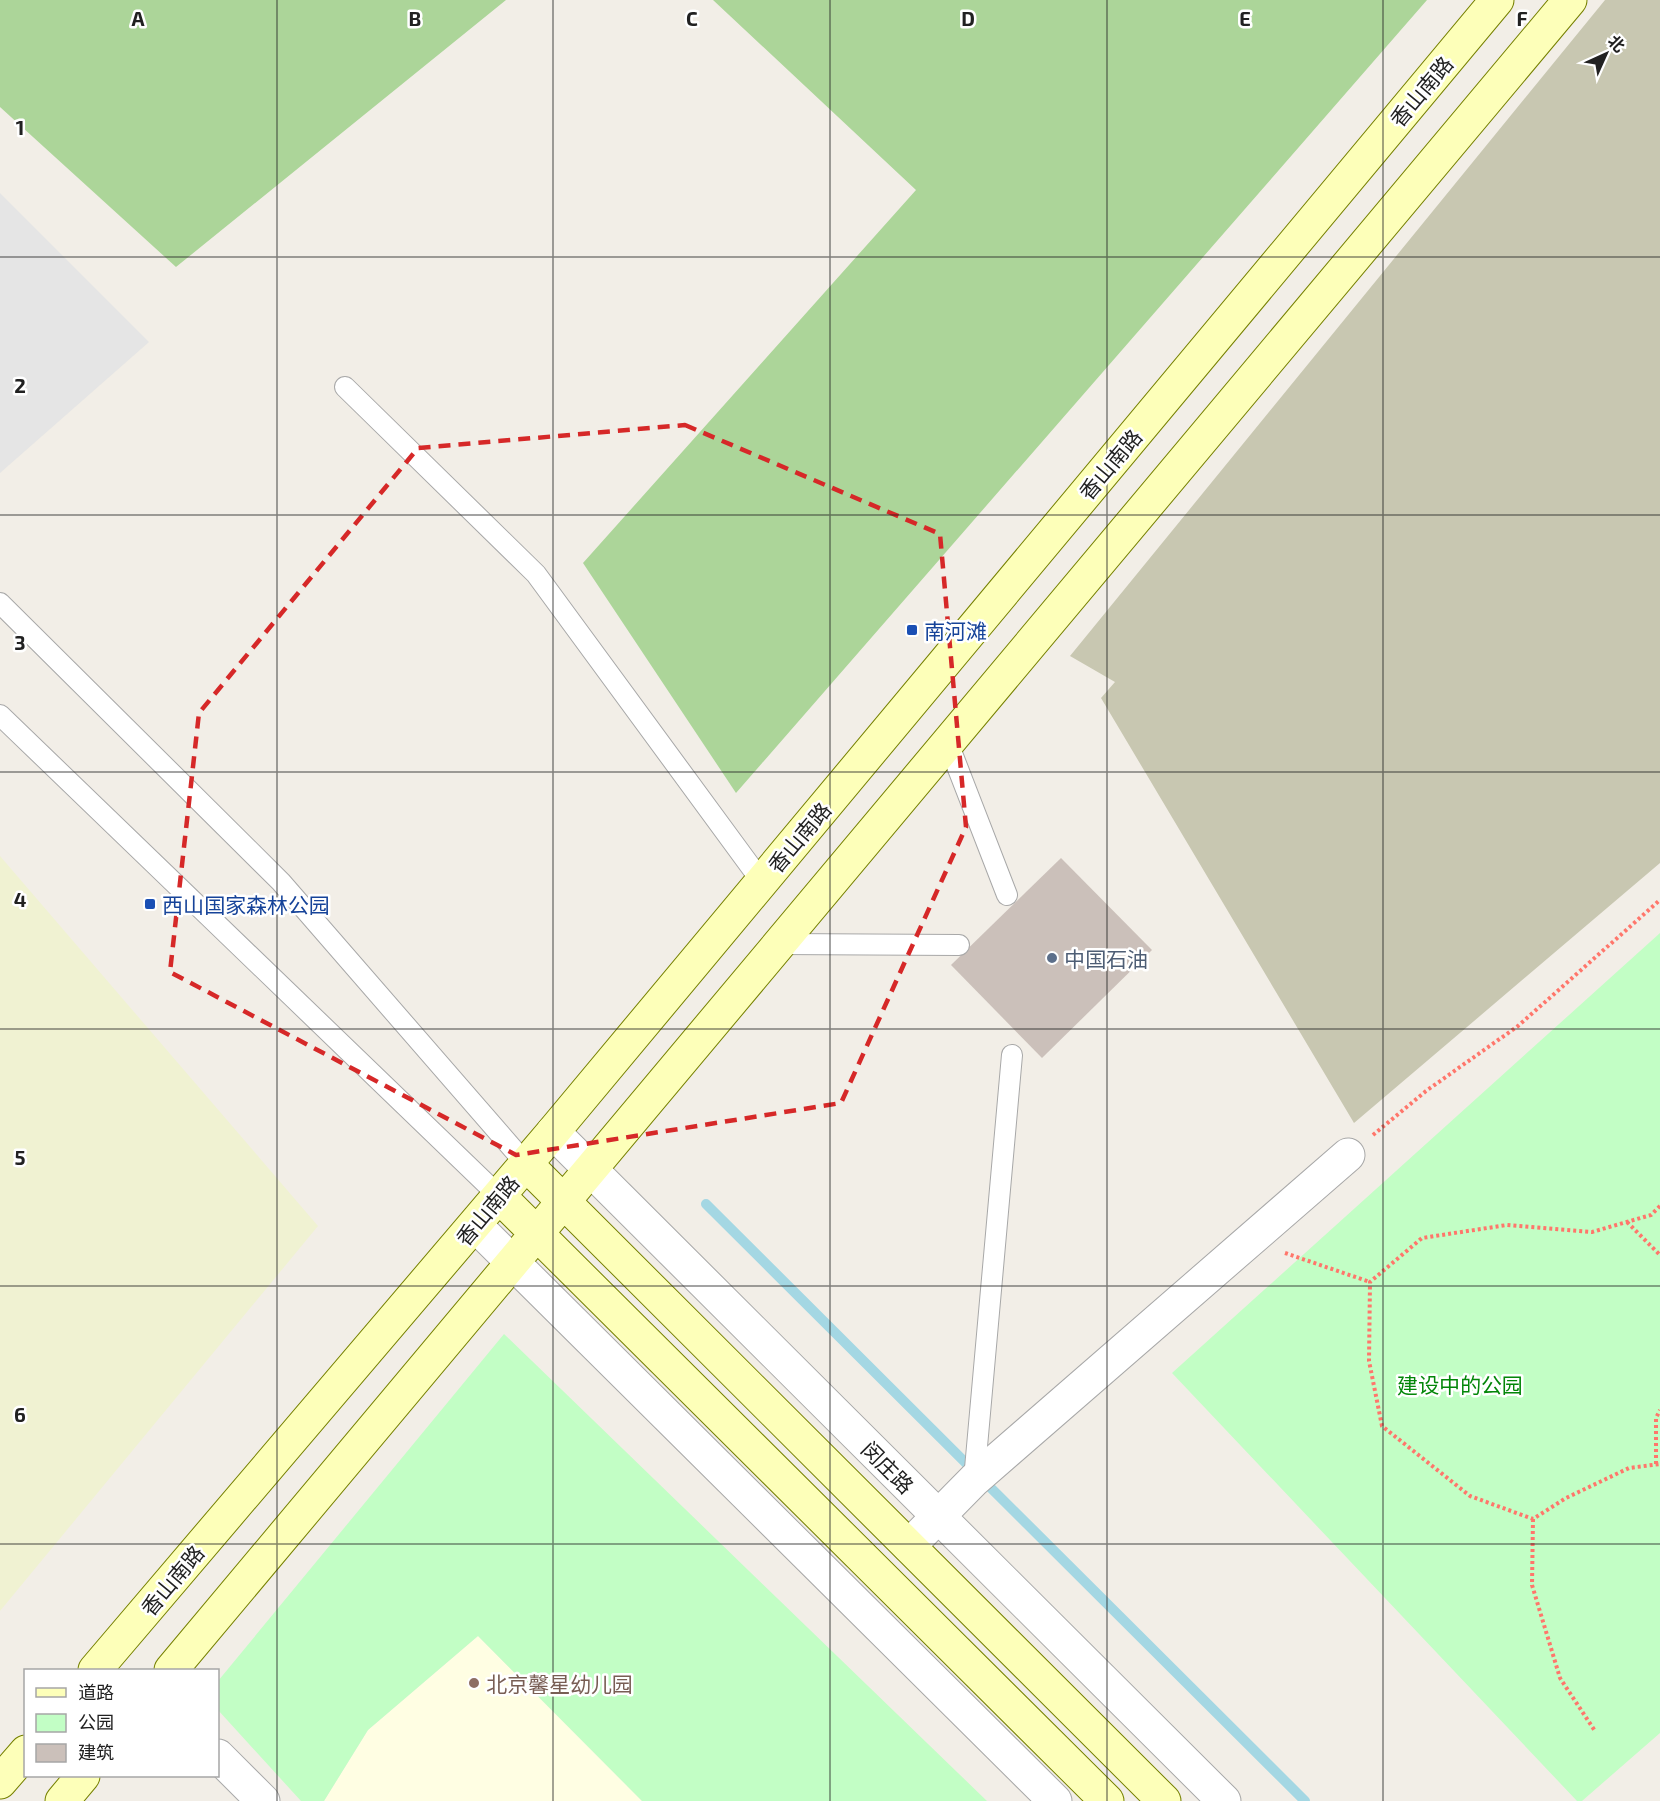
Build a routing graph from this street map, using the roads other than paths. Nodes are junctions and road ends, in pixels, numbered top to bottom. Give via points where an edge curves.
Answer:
1 (1497, 0) edge
2 (1570, 0) edge
3 (345, 387) dead end
4 (0, 603) edge
5 (0, 715) edge
6 (948, 743) junction
7 (762, 882) junction
8 (1007, 895) dead end
9 (779, 944) junction
10 (959, 945) dead end
11 (1012, 1055) dead end
12 (553, 1132) junction
13 (1348, 1155) road end
14 (526, 1164) junction
15 (590, 1169) junction
16 (499, 1196) junction
17 (563, 1202) junction
18 (475, 1225) junction
19 (537, 1234) junction
20 (513, 1262) junction
21 (974, 1480) junction
22 (938, 1516) junction
23 (909, 1546) junction
24 (97, 1669) edge
25 (173, 1669) edge
26 (24, 1754) edge
27 (219, 1757) edge
28 (82, 1777) edge
29 (0, 1782) edge
30 (62, 1801) edge
31 (263, 1801) edge
32 (1055, 1801) edge
33 (1107, 1801) edge
34 (1164, 1801) edge
35 (1224, 1801) edge

1 - 7 main road, 香山南路
2 - 6 main road
3 - 7 lane via 536,574
4 - 14 lane via 281,882
5 - 16 lane
6 - 8 lane
6 - 9 main road
7 - 12 main road, 香山南路
9 - 10 lane
9 - 15 main road
11 - 21 lane
12 - 14 main road, 香山南路
12 - 15 street, 闵庄路
13 - 21 street
14 - 16 main road, 香山南路
14 - 17 main road, 闵庄路
15 - 17 main road
15 - 22 street, 闵庄路
16 - 18 main road, 香山南路
16 - 19 main road
17 - 19 main road
17 - 23 main road, 闵庄路
18 - 20 street
18 - 24 main road, 香山南路
19 - 20 main road
19 - 33 main road
20 - 25 main road
20 - 32 street
21 - 22 street
22 - 23 street
22 - 35 street, 闵庄路
23 - 34 main road, 闵庄路
26 - 29 main road
27 - 31 street
28 - 30 main road

